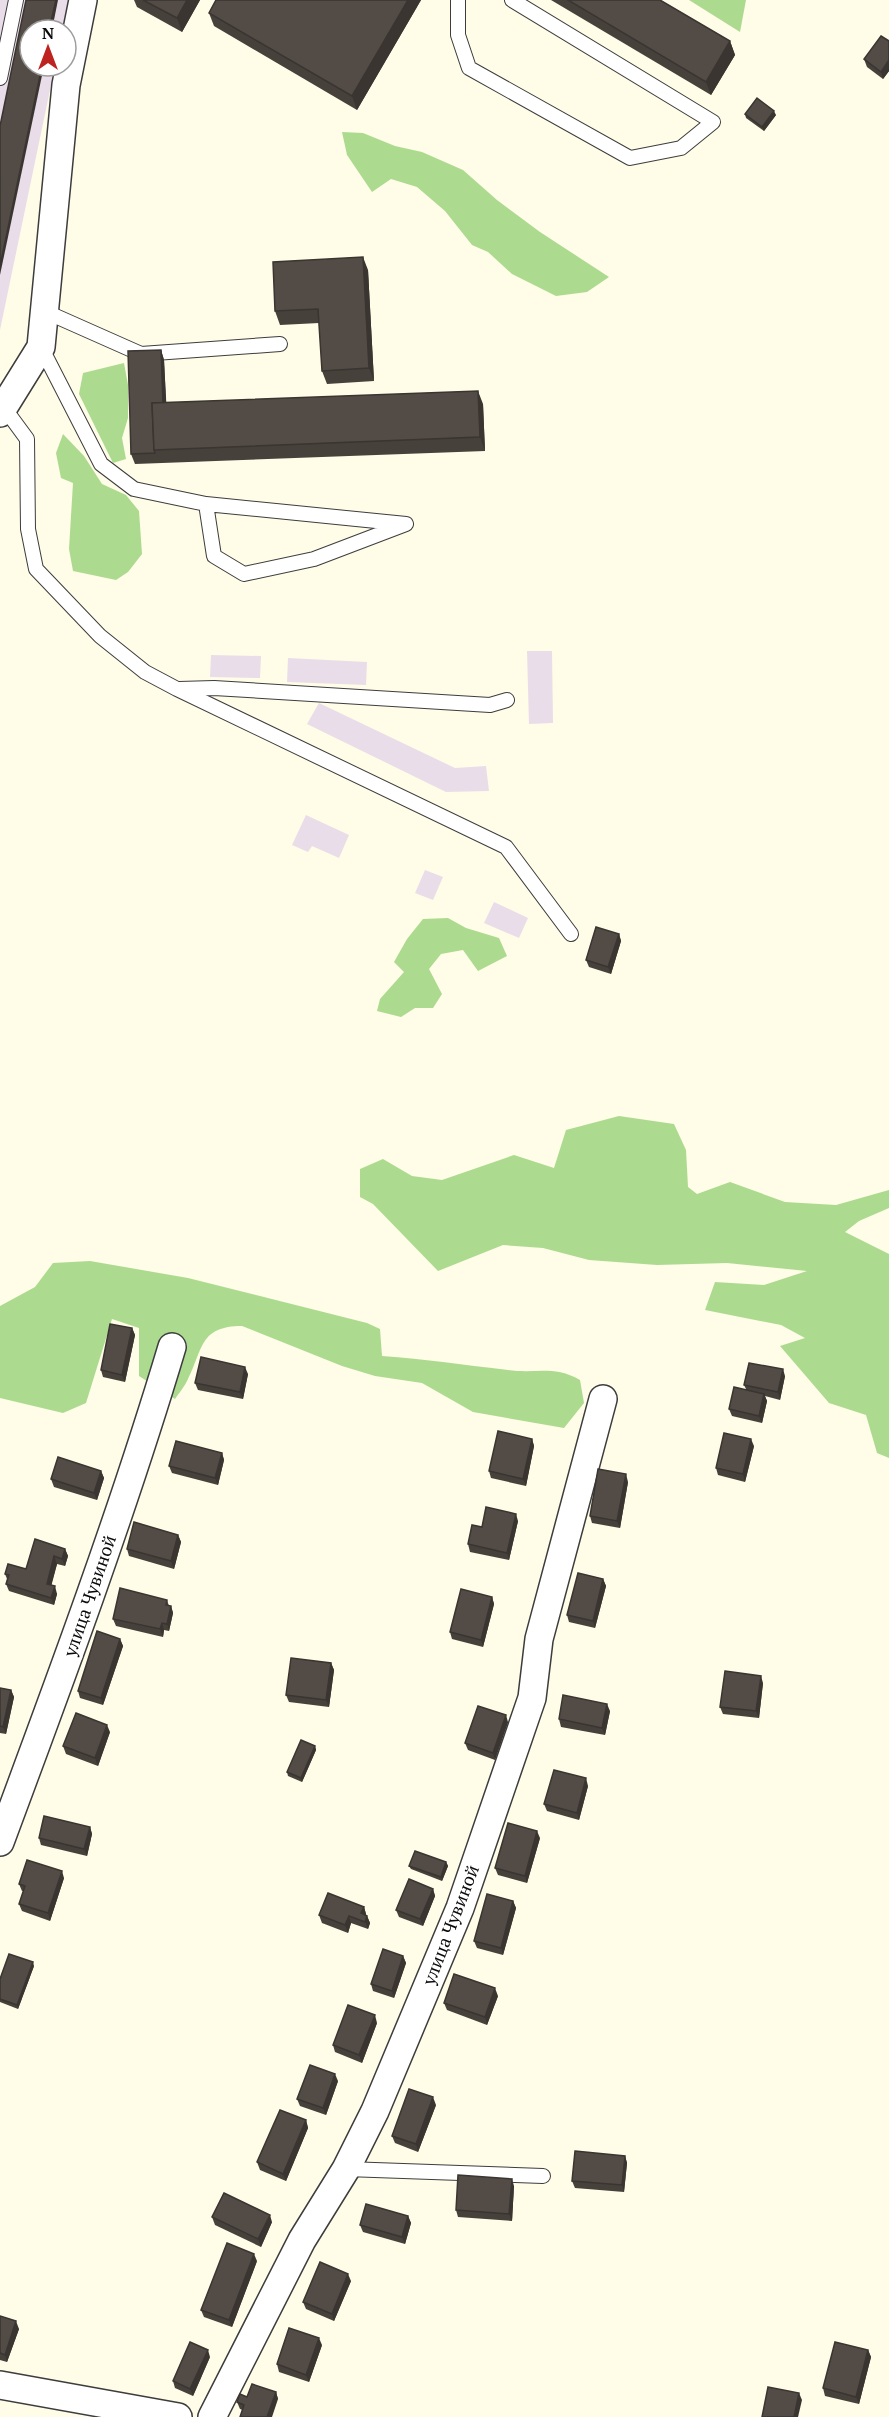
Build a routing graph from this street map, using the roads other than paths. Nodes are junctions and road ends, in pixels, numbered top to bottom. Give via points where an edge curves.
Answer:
1 (83, 0) edge
2 (458, 0) edge
3 (512, 0) edge
4 (16, 3) edge
5 (0, 6) edge
6 (0, 78) edge
7 (44, 310) junction
8 (280, 344) dead end
9 (40, 347) junction
10 (1, 408) edge
11 (206, 504) junction
12 (177, 689) junction
13 (507, 700) dead end
14 (571, 934) dead end
15 (172, 1347) dead end
16 (603, 1399) dead end
17 (0, 1842) edge
18 (346, 2169) junction
19 (543, 2176) dead end
20 (0, 2385) edge
21 (178, 2417) edge
22 (212, 2417) edge

1 - 7 street via 66,85
2 - 3 lane via 458,35 469,68 630,158 681,148 713,122
4 - 5 lane
4 - 6 lane
7 - 8 lane via 141,354
7 - 9 street
9 - 10 street
9 - 11 lane via 101,464 134,489
10 - 12 lane via 27,439 28,529 36,569 100,636 145,672
11 - 11 lane via 214,556 244,574 314,559 406,524
12 - 13 lane via 490,705
12 - 14 lane via 506,847
15 - 17 street, улица Чувиной via 75,1639
16 - 18 street, улица Чувиной via 539,1639 532,1698 506,1776 460,1908 375,2111
18 - 19 lane
18 - 22 street, улица Чувиной via 303,2240
20 - 21 street

